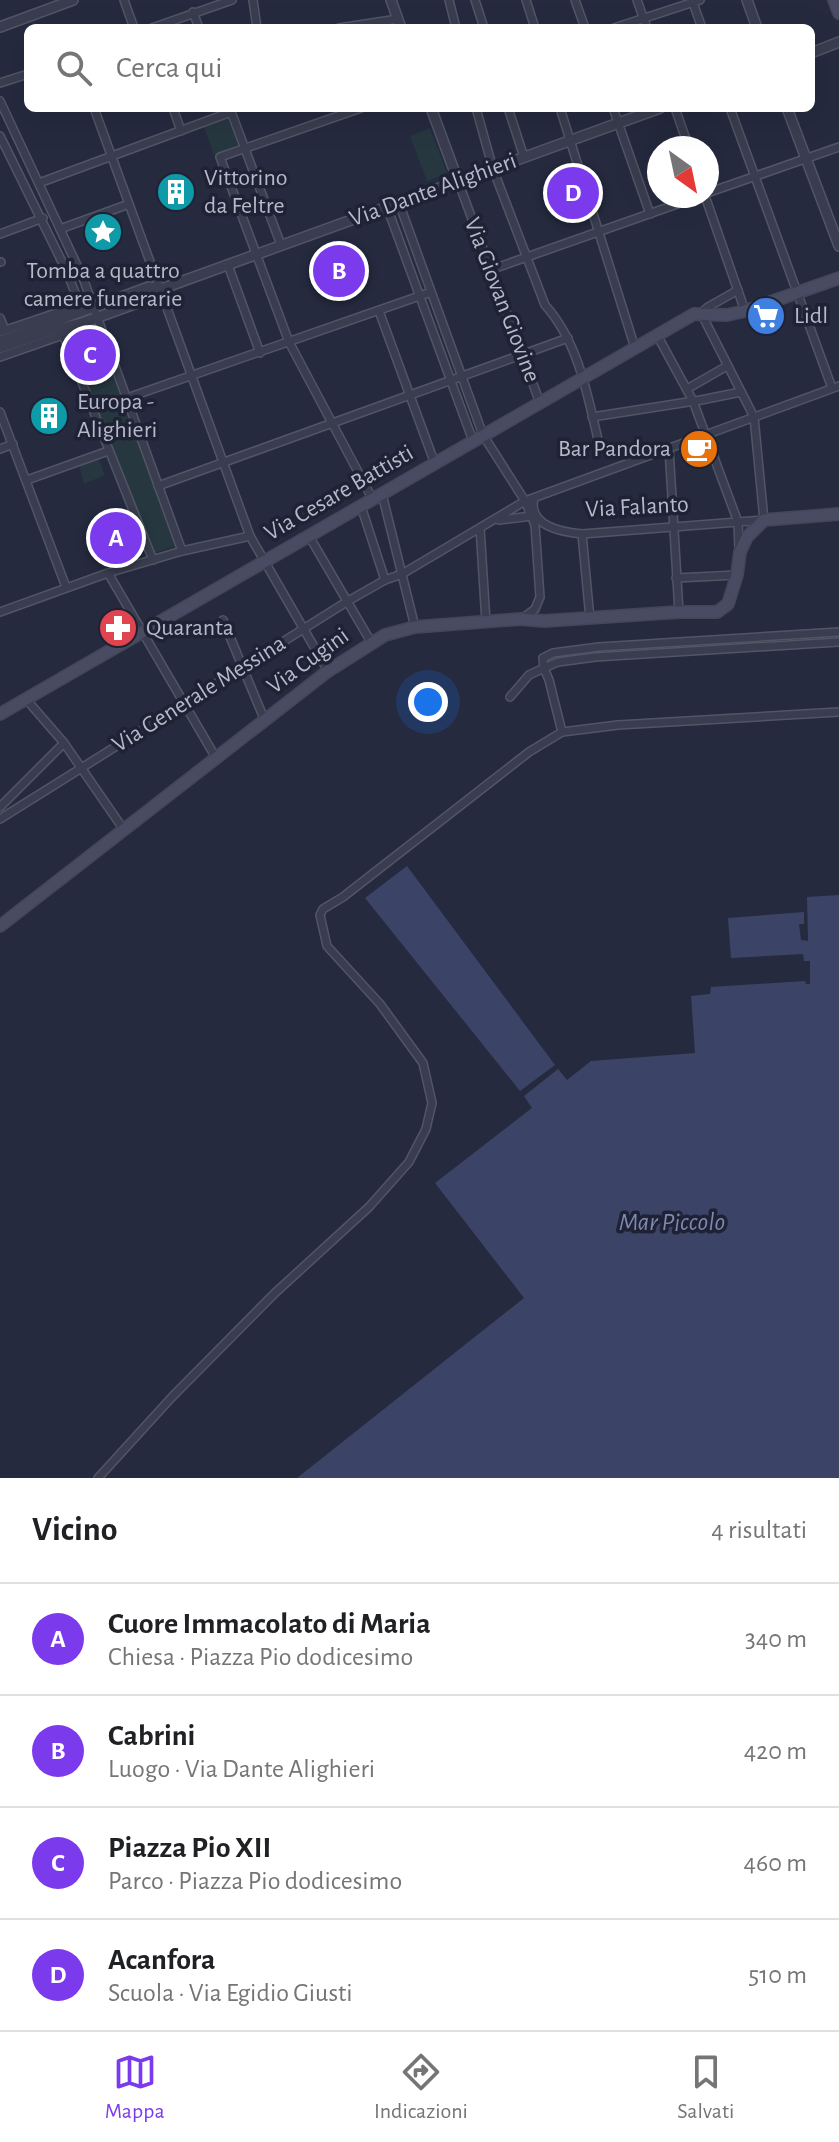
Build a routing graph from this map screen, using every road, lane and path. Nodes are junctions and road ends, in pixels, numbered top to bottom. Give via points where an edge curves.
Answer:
1 (73, 0) edge
2 (124, 0) edge
3 (232, 0) edge
4 (253, 0) edge
5 (391, 0) edge
6 (449, 0) edge
7 (475, 0) edge
8 (526, 0) edge
9 (575, 0) edge
10 (637, 0) edge
11 (747, 0) edge
12 (834, 0) edge
13 (695, 1) edge
14 (193, 12) junction
15 (839, 13) edge
16 (643, 19) junction
17 (133, 24) edge
18 (162, 24) edge
19 (198, 24) edge
20 (256, 24) edge
21 (399, 24) edge
22 (455, 24) edge
23 (483, 24) edge
24 (534, 24) edge
25 (584, 24) edge
26 (627, 24) edge
27 (645, 24) edge
28 (701, 24) edge
29 (756, 24) edge
30 (0, 27) edge
31 (839, 42) edge
32 (815, 51) edge
33 (24, 75) edge
34 (0, 83) edge
35 (0, 101) edge
36 (95, 112) edge
37 (174, 112) edge
38 (225, 112) edge
39 (231, 112) edge
40 (350, 112) edge
41 (432, 112) edge
42 (477, 112) edge
43 (509, 112) edge
44 (561, 112) edge
45 (614, 112) edge
46 (649, 112) edge
47 (676, 112) edge
48 (731, 112) edge
49 (788, 112) edge
50 (3, 114) edge
51 (618, 123) junction
52 (181, 131) junction
53 (0, 136) edge
54 (685, 136) edge
55 (570, 140) junction
56 (839, 147) edge
57 (22, 148) junction
58 (245, 149) junction
59 (9, 154) junction
60 (112, 157) junction
61 (524, 157) junction
62 (806, 159) junction
63 (493, 169) junction
64 (755, 176) junction
65 (458, 181) junction
66 (39, 183) junction
67 (719, 189) edge
68 (399, 203) junction
69 (129, 204) junction
70 (387, 207) junction
71 (667, 208) edge
72 (709, 208) edge
73 (53, 213) junction
74 (650, 214) junction
75 (41, 219) junction
76 (60, 229) junction
77 (599, 231) junction
78 (0, 234) edge
79 (281, 245) junction
80 (839, 246) edge
81 (257, 254) junction
82 (527, 257) junction
83 (228, 265) junction
84 (77, 266) junction
85 (66, 270) junction
86 (490, 270) junction
87 (839, 278) edge
88 (161, 289) junction
89 (738, 290) junction
90 (431, 292) junction
91 (796, 293) junction
92 (419, 296) junction
93 (93, 307) junction
94 (80, 311) junction
95 (379, 311) junction
96 (745, 311) junction
97 (701, 313) junction
98 (0, 318) edge
99 (96, 318) junction
100 (79, 324) junction
101 (2, 331) edge
102 (63, 335) junction
103 (657, 335) junction
104 (568, 338) junction
105 (0, 341) edge
106 (289, 342) junction
107 (0, 348) edge
108 (635, 348) junction
109 (260, 353) junction
110 (523, 355) junction
111 (0, 357) edge
112 (727, 366) junction
113 (192, 376) junction
114 (462, 377) junction
115 (582, 378) junction
116 (451, 381) junction
117 (836, 387) edge
118 (687, 389) junction
119 (741, 392) junction
120 (410, 396) junction
121 (127, 398) junction
122 (693, 401) junction
123 (540, 403) junction
124 (0, 412) edge
125 (592, 417) junction
126 (754, 417) junction
127 (332, 423) junction
128 (705, 435) junction
129 (478, 438) junction
130 (13, 444) junction
131 (600, 448) dead end
132 (669, 448) junction
133 (0, 449) edge
134 (108, 451) junction
135 (225, 462) junction
136 (435, 464) junction
137 (27, 480) junction
138 (158, 486) junction
139 (534, 498) junction
140 (372, 500) junction
141 (525, 501) junction
142 (839, 514) edge
143 (532, 516) junction
144 (494, 520) junction
145 (764, 520) junction
146 (738, 522) junction
147 (480, 528) junction
148 (550, 528) junction
149 (674, 528) junction
150 (582, 534) junction
151 (250, 536) junction
152 (309, 536) junction
153 (536, 536) junction
154 (182, 551) junction
155 (740, 552) junction
156 (153, 560) junction
157 (264, 562) junction
158 (108, 573) junction
159 (402, 574) junction
160 (737, 575) junction
161 (676, 578) junction
162 (385, 580) junction
163 (66, 587) junction
164 (348, 601) junction
165 (0, 612) edge
166 (679, 612) junction
167 (521, 619) junction
168 (590, 619) junction
169 (223, 620) dead end
170 (486, 622) junction
171 (415, 627) junction
172 (304, 628) junction
173 (839, 632) edge
174 (142, 634) junction
175 (371, 642) junction
176 (839, 642) edge
177 (242, 666) junction
178 (544, 668) junction
179 (328, 671) junction
180 (510, 697) dead end
181 (26, 699) junction
182 (184, 704) junction
183 (839, 712) edge
184 (0, 714) edge
185 (265, 721) junction
186 (562, 732) junction
187 (64, 743) junction
188 (216, 758) junction
189 (82, 768) junction
190 (0, 807) edge
191 (0, 819) edge
192 (127, 827) junction
193 (0, 926) edge
194 (98, 1478) edge

1 - 30 street
2 - 17 street
3 - 14 street
4 - 20 street
5 - 21 street
6 - 22 street
7 - 23 street
8 - 24 street
9 - 25 street
10 - 16 street
11 - 29 street
12 - 15 main road
13 - 16 street
13 - 28 street
14 - 18 street
14 - 19 street
16 - 26 street
16 - 27 street
31 - 32 street
33 - 34 street
35 - 50 street
36 - 60 street
37 - 52 street
38 - 52 street
39 - 58 street
40 - 58 street
41 - 65 street, Via Giovan Giovine
42 - 63 street
43 - 61 street
44 - 55 street
45 - 51 street
46 - 51 street, Via Dante Alighieri
47 - 54 street
48 - 64 street
49 - 62 street
50 - 57 street
51 - 55 street, Via Dante Alighieri
51 - 74 street
52 - 60 street
53 - 59 street
55 - 61 street, Via Dante Alighieri
55 - 77 street
56 - 62 street
57 - 59 street
57 - 66 street
58 - 79 street
58 - 81 street via 220,157
59 - 75 street
60 - 66 street
60 - 69 street
61 - 63 street, Via Dante Alighieri
62 - 64 street
62 - 80 street
63 - 65 street, Via Dante Alighieri
63 - 82 street
64 - 67 street
64 - 91 street
65 - 68 street, Via Dante Alighieri
65 - 86 street, Via Giovan Giovine
66 - 73 street
68 - 70 street, Via Dante Alighieri
68 - 90 street
69 - 76 street
69 - 88 street
70 - 79 street, Via Dante Alighieri
70 - 92 street
71 - 74 street
72 - 89 street
73 - 75 street
73 - 76 street
74 - 77 street
75 - 78 street
75 - 85 street
76 - 84 street
77 - 82 street
77 - 108 street
79 - 81 street, Via Dante Alighieri
81 - 83 street, Via Dante Alighieri
81 - 106 street
82 - 86 street
82 - 104 street via 545,305
83 - 88 street, Via Dante Alighieri
83 - 109 street
84 - 85 street
84 - 93 street
85 - 94 street
86 - 110 street, Via Giovan Giovine
87 - 91 main road
88 - 93 street, Via Dante Alighieri via 149,287
88 - 99 street, Via Dante Alighieri via 154,297
88 - 113 street
89 - 96 street
89 - 97 street
90 - 92 street
90 - 114 street
91 - 96 main road
91 - 117 street
92 - 95 street
92 - 116 street
93 - 94 street, Via Dante Alighieri
93 - 99 street
94 - 101 street, Via Dante Alighieri via 65,310
94 - 105 street, Via Dante Alighieri
95 - 106 street
95 - 120 street
96 - 97 main road
97 - 103 main road, Via Cesare Battisti
97 - 112 street
98 - 101 street, Via Dante Alighieri
99 - 100 street, Via Dante Alighieri
99 - 121 street
100 - 102 street, Via Dante Alighieri
100 - 107 street, Via Dante Alighieri
102 - 111 street, Via Dante Alighieri
102 - 134 street
103 - 108 main road, Via Cesare Battisti
103 - 118 street
104 - 110 street
104 - 115 street
106 - 109 street
106 - 127 street
108 - 115 main road, Via Cesare Battisti
109 - 113 street
110 - 114 street
110 - 123 street, Via Giovan Giovine
112 - 118 street
112 - 119 street
113 - 121 street
113 - 135 street
114 - 116 street
114 - 129 street
115 - 123 main road, Via Cesare Battisti
115 - 125 street
116 - 120 street
116 - 129 street
117 - 126 street, Via Generale Messina
118 - 122 street
119 - 122 street
119 - 126 street
120 - 127 street
120 - 136 street
121 - 138 street
122 - 125 street
122 - 128 street
123 - 129 main road, Via Cesare Battisti
124 - 130 street
125 - 131 street
126 - 128 street, Via Generale Messina
126 - 145 street
127 - 135 street
127 - 140 street
128 - 132 street, Via Generale Messina
128 - 146 street
129 - 136 main road, Via Cesare Battisti
129 - 141 street
130 - 133 street
130 - 137 street
132 - 139 street, Via Generale Messina
132 - 149 street
134 - 137 street
134 - 156 street
135 - 138 street
135 - 151 street
136 - 140 main road, Via Cesare Battisti
137 - 163 street
138 - 154 street
139 - 141 street, Via Generale Messina
139 - 148 street via 533,508
140 - 152 main road, Via Cesare Battisti
140 - 159 street
140 - 162 street
141 - 143 street
141 - 144 street, Via Generale Messina
142 - 145 main road, Via Falanto
143 - 144 street
143 - 153 street
144 - 147 street, Via Generale Messina
145 - 146 street, Via Falanto
145 - 155 main road
146 - 149 street, Via Falanto
146 - 155 street
147 - 159 street, Via Generale Messina
147 - 170 street
148 - 150 street, Via Falanto
148 - 153 street
149 - 150 street, Via Falanto
149 - 161 street
150 - 168 street
151 - 154 street
151 - 157 street
152 - 157 main road, Via Cesare Battisti
152 - 164 street
153 - 167 street via 540,597 535,609
154 - 156 street
155 - 160 main road
156 - 158 street
157 - 172 street
157 - 174 main road, Via Cesare Battisti
158 - 163 street
158 - 174 street
159 - 162 street, Via Generale Messina
159 - 171 street
160 - 161 street
160 - 166 main road, Via Cugini via 728,604 717,612
161 - 166 street
162 - 164 street, Via Generale Messina
163 - 165 street
164 - 172 street, Via Generale Messina
164 - 175 street
166 - 168 main road, Via Cugini
167 - 168 main road, Via Cugini
167 - 170 main road, Via Cugini
169 - 177 street
170 - 171 main road, Via Cugini
171 - 175 main road, Via Cugini
172 - 177 street, Via Generale Messina
172 - 179 street
173 - 178 street via 599,647 553,653 543,658
174 - 181 main road, Via Cesare Battisti
174 - 182 street
175 - 179 main road, Via Cugini
176 - 178 street via 595,657
177 - 182 street, Via Generale Messina
177 - 185 street
178 - 180 street via 529,675
178 - 186 street
179 - 185 main road, Via Cugini
181 - 184 main road, Via Cesare Battisti
181 - 187 street
182 - 188 street
182 - 189 street, Via Generale Messina
183 - 186 street
185 - 188 main road, Via Cugini
186 - 194 street via 323,909 327,946 380,1004 423,1063 432,1103 426,1129 409,1162 369,1207 275,1293
187 - 189 street
187 - 190 street
188 - 192 main road, Via Cugini
189 - 191 street, Via Generale Messina
189 - 192 street
192 - 193 main road, Via Cugini

